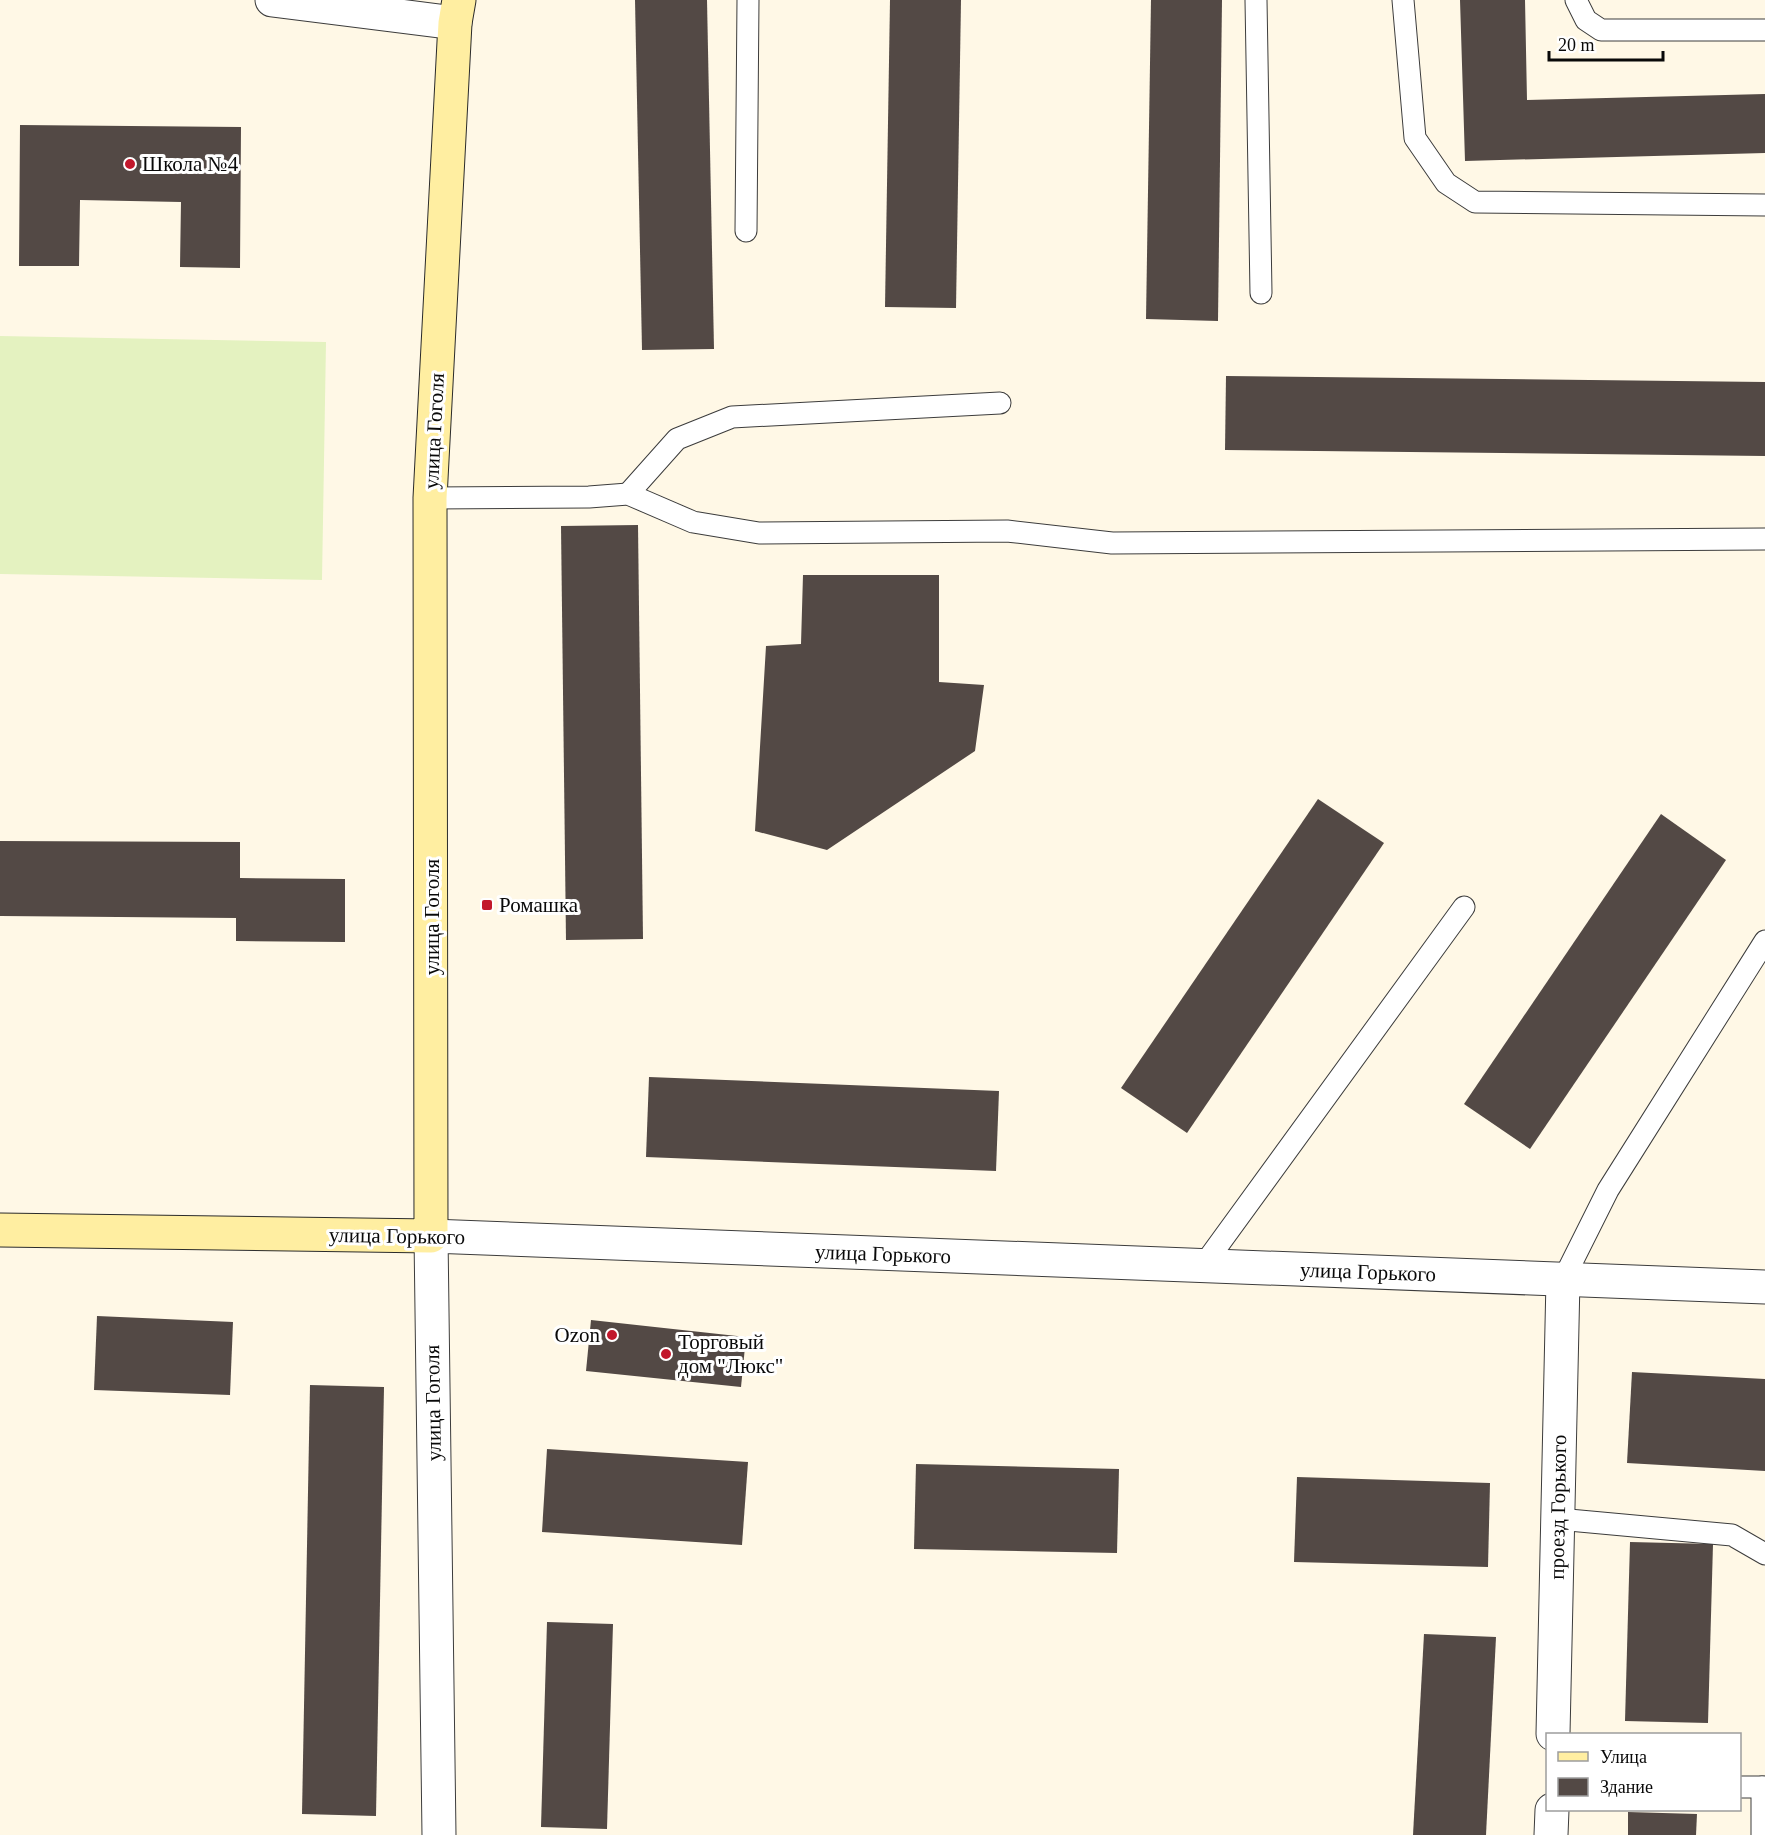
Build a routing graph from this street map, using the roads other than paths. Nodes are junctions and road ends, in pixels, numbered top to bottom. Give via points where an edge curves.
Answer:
1 (272, 0) edge
2 (748, 0) edge
3 (1256, 0) edge
4 (1403, 0) edge
5 (1576, 0) edge
6 (457, 12) edge
7 (1765, 30) edge
8 (1765, 205) edge
9 (746, 231) dead end
10 (1262, 293) dead end
11 (1000, 403) dead end
12 (628, 494) junction
13 (430, 498) junction
14 (1765, 538) edge
15 (1464, 907) dead end
16 (1765, 941) edge
17 (0, 1230) edge
18 (431, 1236) junction
19 (1203, 1266) junction
20 (1563, 1280) junction
21 (1765, 1287) edge
22 (1558, 1519) junction
23 (1765, 1554) edge
24 (1553, 1733) edge
25 (1741, 1787) edge
26 (1764, 1787) edge
27 (1552, 1811) edge
28 (439, 1835) edge
29 (1551, 1835) edge
30 (1762, 1835) edge

1 - 6 street
2 - 9 lane
3 - 10 lane
4 - 8 lane via 1415,138 1446,183 1475,202
5 - 7 lane via 1586,20 1601,30
6 - 13 street, улица Гоголя
11 - 12 lane via 732,417 676,439
12 - 13 lane
12 - 14 lane via 693,522 759,533 1007,531 1112,543
13 - 18 street, улица Гоголя
15 - 19 lane
16 - 20 lane via 1608,1190
17 - 18 street, улица Горького
18 - 19 street, улица Горького
18 - 28 street, улица Гоголя
19 - 20 street, улица Горького
20 - 21 street, улица Горького
20 - 22 street, проезд Горького
22 - 23 lane via 1732,1535
22 - 24 street, проезд Горького
25 - 26 lane
26 - 30 lane
27 - 29 street

